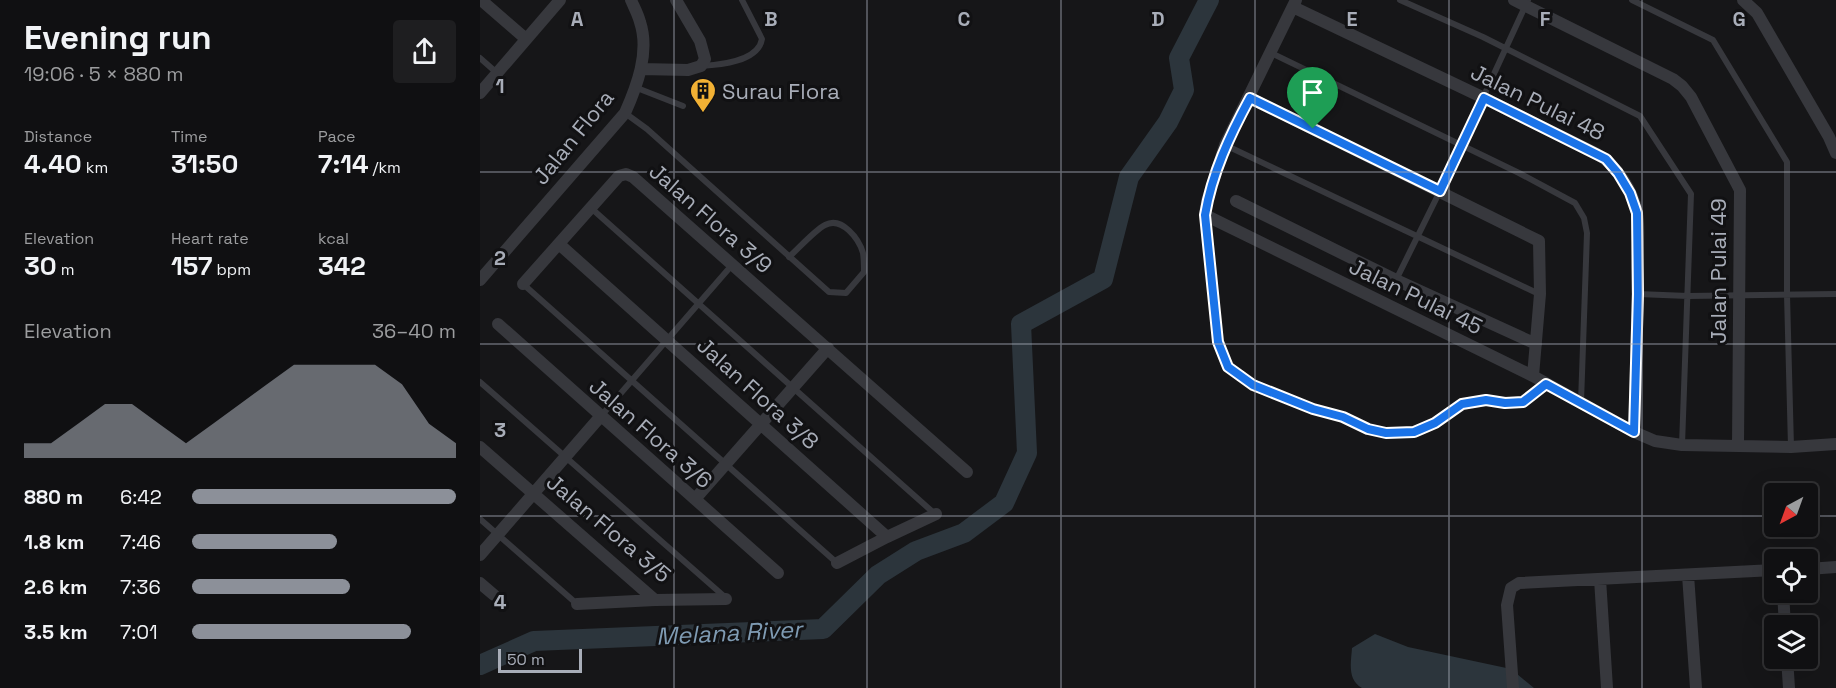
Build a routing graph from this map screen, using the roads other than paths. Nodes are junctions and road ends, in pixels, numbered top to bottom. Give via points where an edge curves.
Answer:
1 (481, 0) edge
2 (560, 0) edge
3 (631, 0) edge
4 (676, 0) edge
5 (742, 0) edge
6 (1400, 0) edge
7 (1632, 0) edge
8 (1743, 0) edge
9 (1523, 2) edge
10 (1294, 4) edge
11 (526, 39) junction
12 (1505, 50) junction
13 (1270, 52) junction
14 (480, 58) edge
15 (701, 66) junction
16 (641, 69) junction
17 (497, 73) junction
18 (637, 88) junction
19 (480, 93) edge
20 (1250, 98) junction
21 (1484, 98) junction
22 (683, 106) dead end
23 (625, 113) junction
24 (1225, 145) junction
25 (1461, 146) junction
26 (1836, 153) edge
27 (1440, 191) junction
28 (1236, 201) dead end
29 (591, 208) junction
30 (1205, 215) junction
31 (1418, 237) junction
32 (559, 244) junction
33 (789, 257) junction
34 (732, 264) junction
35 (480, 280) edge
36 (1396, 280) junction
37 (524, 284) joint
38 (1540, 294) junction
39 (1638, 294) junction
40 (1836, 294) edge
41 (1787, 295) junction
42 (1688, 296) junction
43 (1740, 296) junction
44 (698, 303) junction
45 (498, 324) dead end
46 (666, 339) junction
47 (1536, 344) junction
48 (828, 348) junction
49 (1533, 376) junction
50 (632, 378) junction
51 (480, 382) edge
52 (1546, 384) junction
53 (793, 387) junction
54 (1581, 403) junction
55 (600, 417) junction
56 (761, 424) junction
57 (1634, 432) junction
58 (1836, 444) edge
59 (1682, 445) junction
60 (1738, 445) junction
61 (480, 447) edge
62 (1791, 447) junction
63 (565, 457) junction
64 (727, 463) junction
65 (967, 472) dead end
66 (533, 493) junction
67 (695, 499) junction
68 (936, 514) joint
69 (480, 519) edge
70 (498, 534) junction
71 (887, 537) junction
72 (480, 555) edge
73 (837, 563) joint
74 (1836, 567) edge
75 (1818, 568) edge
76 (1764, 571) edge
77 (778, 573) dead end
78 (1688, 575) junction
79 (1600, 579) junction
80 (480, 583) edge
81 (494, 595) dead end
82 (726, 599) joint
83 (655, 600) junction
84 (577, 604) joint
85 (1788, 669) edge
86 (1513, 688) edge
87 (1607, 688) edge
88 (1696, 688) edge
89 (1789, 688) edge

1 - 11 street
2 - 11 street
3 - 16 street, Jalan Flora via 641,23
4 - 15 street via 700,41 705,59
5 - 15 lane via 761,44 733,63
6 - 12 lane
7 - 41 lane via 1713,40 1787,162
8 - 26 street via 1757,13
9 - 12 lane
9 - 43 street, Jalan Pulai 49 via 1673,79 1692,97 1740,190
10 - 13 street
10 - 21 street, Jalan Pulai 48
11 - 17 street
12 - 21 lane
12 - 42 lane via 1640,116 1691,194
13 - 20 street
13 - 25 lane
14 - 17 lane
15 - 16 street via 688,70
16 - 18 street, Jalan Flora
17 - 19 street
18 - 22 lane
18 - 23 street, Jalan Flora
20 - 24 street
20 - 27 street
21 - 25 lane
21 - 39 street, Jalan Pulai 48 via 1606,159 1618,173 1637,213
23 - 33 lane
23 - 35 street, Jalan Flora
24 - 30 street
24 - 31 lane
25 - 27 lane
25 - 54 lane via 1575,203 1584,218 1587,233
27 - 31 lane
27 - 38 street via 1539,241
28 - 36 street
29 - 32 street, Jalan Flora 3/9
29 - 34 street, Jalan Flora 3/9 via 619,176 626,174
29 - 44 lane
30 - 49 street, Jalan Pulai 45
30 - 52 lane via 1218,342 1228,367 1253,385 1386,433 1414,432 1462,404 1486,400 1523,402
31 - 36 lane
31 - 38 lane
32 - 37 street, Jalan Flora 3/9
32 - 46 street, Jalan Flora 3/8
33 - 33 lane via 829,292 846,293 864,272 863,254 855,237 835,223 825,225
34 - 44 lane
34 - 48 street, Jalan Flora 3/9
36 - 47 street
37 - 50 lane
38 - 47 street
39 - 42 lane
39 - 57 street, Jalan Pulai 48
40 - 41 lane
41 - 43 lane
41 - 62 lane
42 - 43 lane
42 - 59 lane
43 - 60 street, Jalan Pulai 49
44 - 46 lane
44 - 53 lane
45 - 55 street, Jalan Flora 3/6
46 - 50 lane
46 - 56 street, Jalan Flora 3/8
47 - 49 street
48 - 53 street
48 - 65 street, Jalan Flora 3/9
49 - 52 street, Jalan Pulai 45
50 - 55 lane
50 - 64 lane
51 - 63 lane
52 - 54 street, Jalan Pulai 45
53 - 56 street
53 - 68 lane
54 - 57 street, Jalan Pulai 45
55 - 63 street
55 - 67 street, Jalan Flora 3/6
56 - 64 street
56 - 71 street, Jalan Flora 3/8
57 - 59 street, Jalan Pulai 45 via 1666,444
58 - 62 street, Jalan Pulai 45
59 - 60 street, Jalan Pulai 45
60 - 62 street, Jalan Pulai 45
61 - 66 street, Jalan Flora 3/5
63 - 66 street
63 - 82 lane
64 - 67 street
64 - 73 lane
66 - 70 street
66 - 83 street, Jalan Flora 3/5
67 - 77 street, Jalan Flora 3/6
68 - 71 street
69 - 70 lane
70 - 72 street
70 - 84 lane
71 - 73 street
74 - 75 street
76 - 78 street
78 - 79 street
78 - 88 street
79 - 86 street via 1519,583 1511,588 1507,605
79 - 87 street
80 - 81 street
82 - 83 street, Jalan Flora 3/5
83 - 84 street
85 - 89 street

